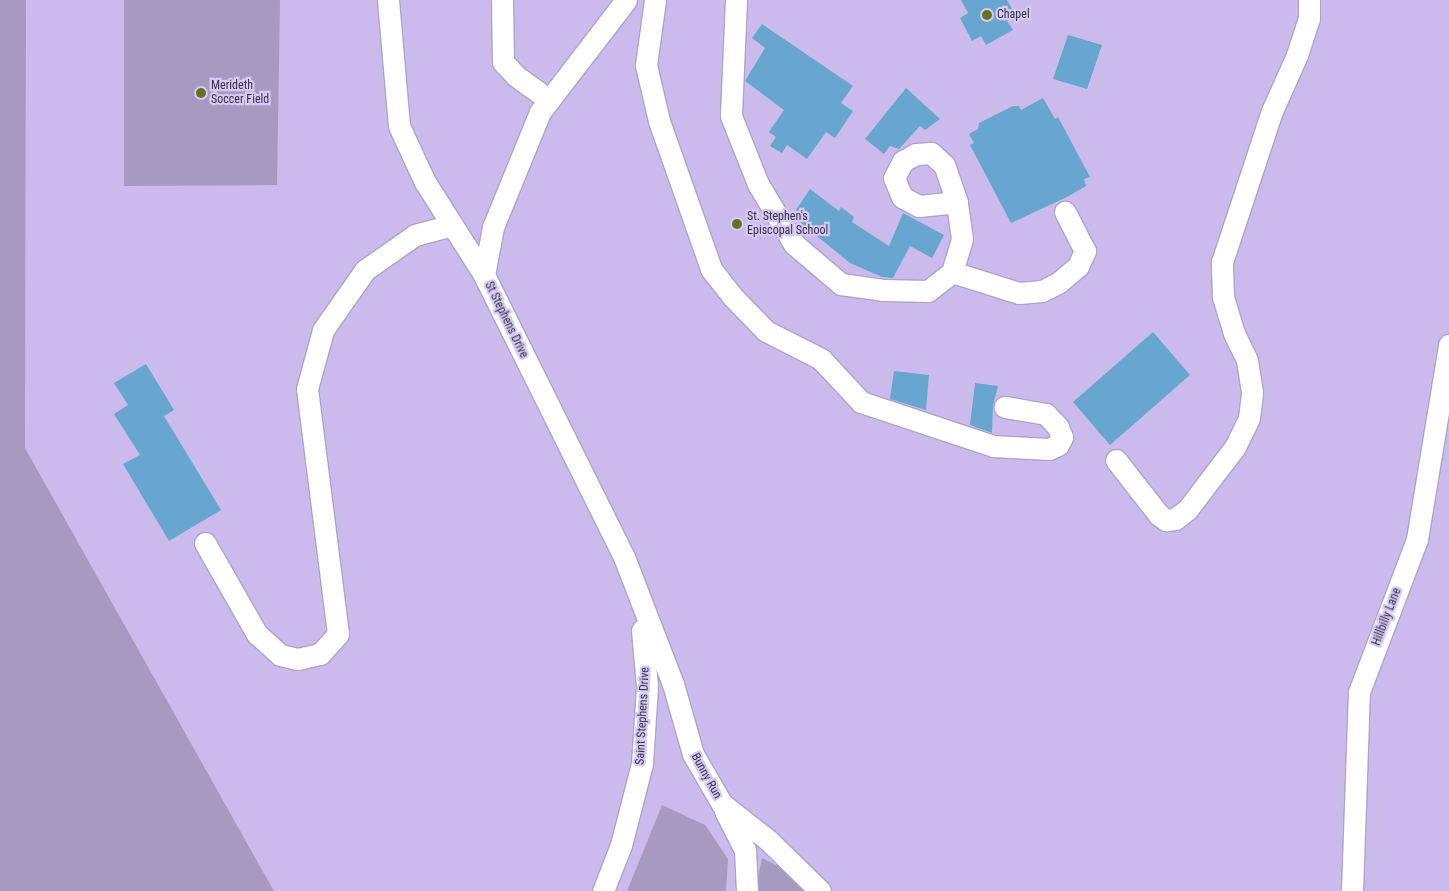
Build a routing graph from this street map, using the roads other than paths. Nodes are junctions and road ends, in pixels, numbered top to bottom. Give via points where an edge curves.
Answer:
1 (388, 0) edge
2 (502, 0) edge
3 (626, 0) edge
4 (654, 0) edge
5 (736, 0) edge
6 (1309, 0) edge
7 (549, 100) junction
8 (957, 202) dead end
9 (1065, 212) dead end
10 (452, 225) junction
11 (952, 272) junction
12 (484, 274) junction
13 (1449, 345) edge
14 (1005, 407) dead end
15 (1116, 460) dead end
16 (205, 543) dead end
17 (637, 595) junction
18 (722, 804) junction
19 (602, 891) edge
20 (747, 891) edge
21 (820, 891) edge
22 (1352, 891) edge

1 - 10 street via 399,126 425,182
2 - 7 street via 503,62 516,76
3 - 7 street, St Stephens Drive
4 - 14 street via 646,65 659,121 711,269 733,298 766,331 821,359 861,402 993,446 1049,449 1058,445 1062,437 1046,414
5 - 11 street via 731,116 758,184 794,244 841,284 883,290 928,291
6 - 15 street via 1309,18 1297,55 1272,111 1222,262 1223,296 1234,333 1248,360 1252,392 1250,418 1235,447 1187,510 1175,519 1166,520 1159,514
7 - 12 street, St Stephens Drive via 540,112 493,227
8 - 11 street via 962,239
9 - 11 street via 1086,251 1078,266 1058,283 1042,291 1019,293
10 - 12 street
10 - 16 street via 415,235 365,270 323,330 307,389 338,634 320,654 298,659 280,655 257,634
12 - 17 street, St Stephens Drive via 624,557
13 - 22 street, Hillbilly Lane via 1417,539 1359,692
17 - 18 street, Bunny Run via 673,684 693,754
17 - 19 street, Saint Stephens Drive via 646,650 642,764 621,845
18 - 20 street via 745,850
18 - 21 street, Bunny Run via 768,840

